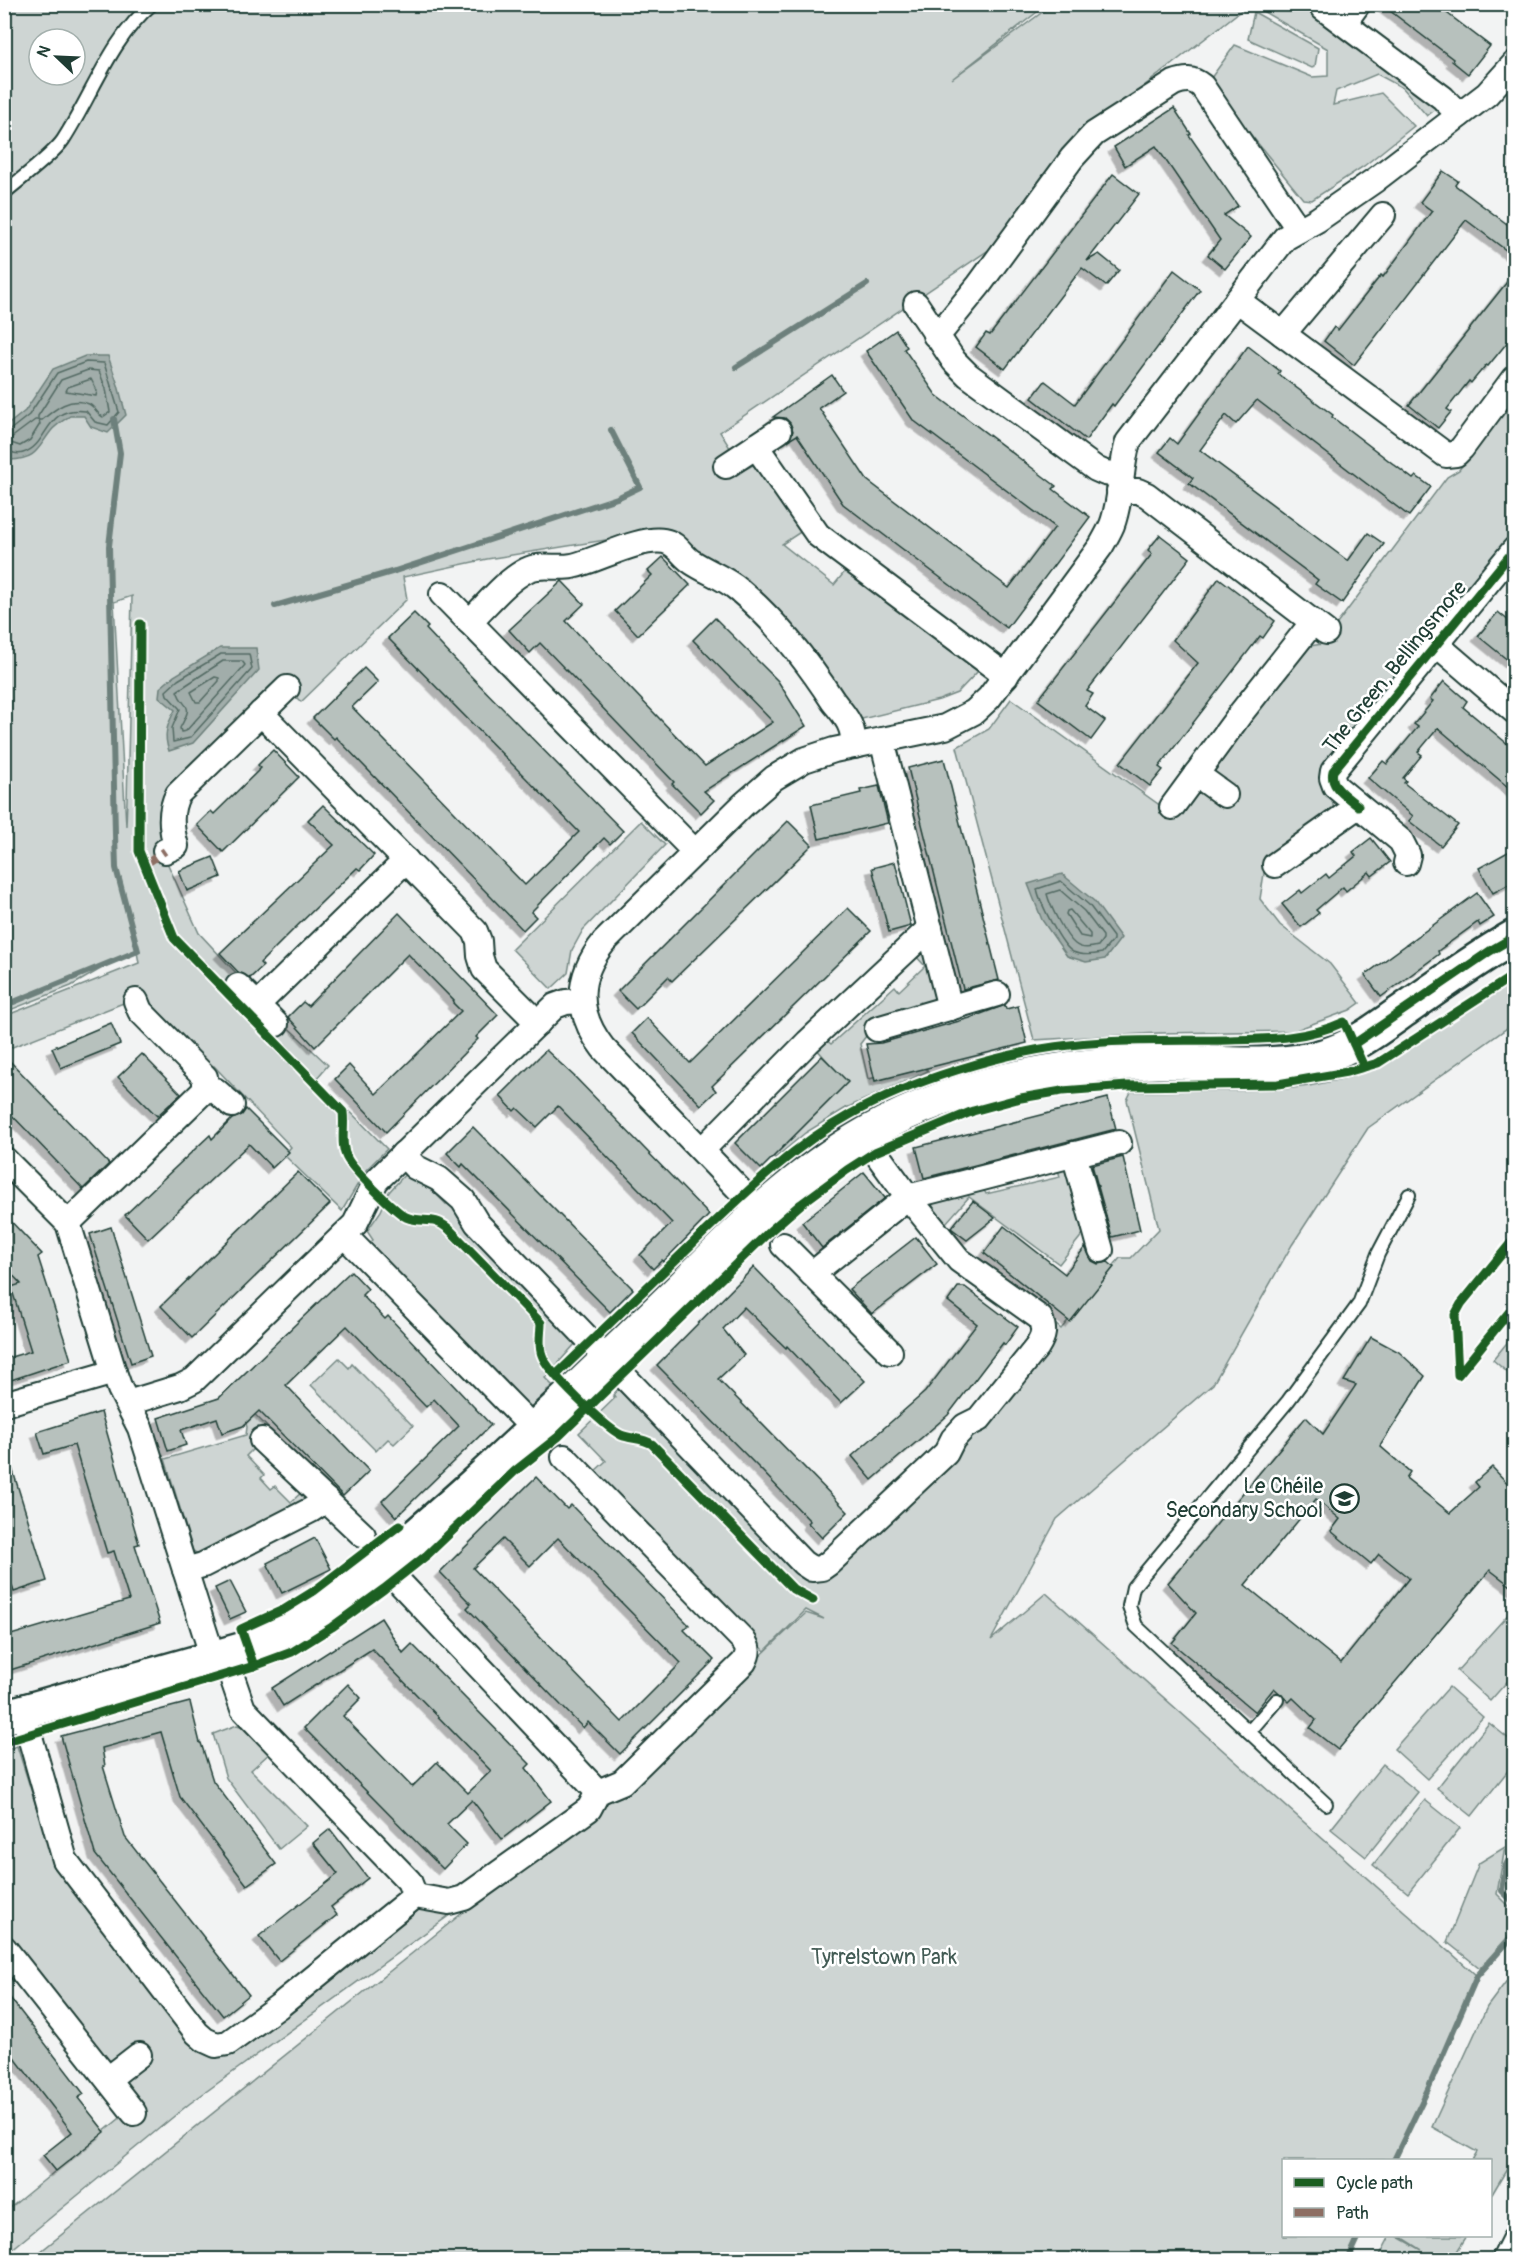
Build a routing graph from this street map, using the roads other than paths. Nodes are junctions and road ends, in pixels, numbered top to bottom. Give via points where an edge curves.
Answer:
1 (152, 4) edge
2 (1323, 8) dead end
3 (1351, 14) edge
4 (1515, 64) edge
5 (1459, 115) junction
6 (4, 193) edge
7 (1383, 215) dead end
8 (1299, 230) junction
9 (1237, 300) junction
10 (916, 304) dead end
11 (1283, 334) junction
12 (935, 335) junction
13 (1515, 378) edge
14 (779, 431) dead end
15 (756, 446) junction
16 (726, 466) dead end
17 (1120, 483) junction
18 (1515, 550) edge
19 (442, 594) dead end
20 (469, 622) junction
21 (1436, 644) junction
22 (1006, 676) junction
23 (287, 688) dead end
24 (1515, 711) edge
25 (261, 713) junction
26 (882, 740) junction
27 (854, 746) junction
28 (1196, 774) junction
29 (1225, 795) dead end
30 (1358, 806) junction
31 (1172, 807) dead end
32 (165, 851) dead end
33 (694, 852) junction
34 (406, 860) junction
35 (1406, 863) dead end
36 (1275, 865) dead end
37 (930, 928) junction
38 (1515, 937) edge
39 (238, 986) dead end
40 (997, 994) dead end
41 (136, 1001) dead end
42 (582, 1001) junction
43 (257, 1005) junction
44 (950, 1008) junction
45 (538, 1023) junction
46 (276, 1024) dead end
47 (877, 1029) dead end
48 (205, 1090) junction
49 (232, 1105) dead end
50 (863, 1135) junction
51 (1119, 1143) dead end
52 (702, 1150) junction
53 (403, 1154) junction
54 (1074, 1154) junction
55 (4, 1159) edge
56 (1409, 1195) dead end
57 (908, 1197) junction
58 (759, 1210) junction
59 (68, 1223) junction
60 (344, 1235) junction
61 (783, 1245) dead end
62 (1101, 1250) dead end
63 (812, 1274) junction
64 (890, 1353) dead end
65 (607, 1360) junction
66 (114, 1372) junction
67 (128, 1403) junction
68 (4, 1404) edge
69 (535, 1430) junction
70 (262, 1440) dead end
71 (564, 1457) dead end
72 (326, 1500) junction
73 (363, 1535) dead end
74 (383, 1565) junction
75 (185, 1570) junction
76 (223, 1669) junction
77 (1277, 1700) dead end
78 (14, 1714) edge
79 (1249, 1732) junction
80 (598, 1792) junction
81 (1326, 1804) dead end
82 (415, 1896) junction
83 (4, 1948) edge
84 (139, 2055) dead end
85 (108, 2079) junction
86 (134, 2113) dead end
87 (1515, 2240) edge
88 (1504, 2259) edge

1 - 6 lane via 135,19 96,78 62,142
2 - 3 street
3 - 5 street
4 - 5 street
5 - 8 street via 1376,180
7 - 11 street
8 - 9 street via 1285,238
8 - 12 street via 1202,86 1186,79 1094,135 1072,158 979,285
9 - 11 street
9 - 17 street via 1128,442
10 - 12 street
11 - 13 street via 1446,455 1456,454 1462,448
12 - 17 street via 969,375
14 - 15 street
15 - 16 street
15 - 22 street via 818,535
17 - 22 street via 1112,524 1101,546
17 - 28 street via 1147,495 1319,627 1241,713
18 - 21 street, The Green, Bellingsmore
19 - 20 street
20 - 27 street via 528,569 579,565 639,544 664,541 739,590 798,650 851,727
20 - 33 street
21 - 24 street
21 - 30 street, The Green, Bellingsmore via 1333,771 1335,786
22 - 26 street via 974,712 955,723
23 - 25 street
25 - 32 street via 178,794 172,815 176,846
25 - 34 street
26 - 27 street
26 - 37 street
27 - 33 street via 804,760 774,778
28 - 29 street
28 - 31 street
30 - 35 street, The Green, Bellingsmore via 1401,841 1408,855
30 - 36 street
33 - 42 street via 594,954 586,972
34 - 43 street
34 - 45 street via 475,931 484,969
37 - 44 street
37 - 52 street via 808,1042
38 - 50 street via 1354,1044 1321,1057 1290,1062 1089,1065 1052,1071 950,1097 903,1114
39 - 43 street
40 - 44 street
41 - 48 street via 140,1011 205,1077
42 - 45 street via 555,1006
42 - 52 street via 594,1036 603,1048
43 - 46 street
44 - 47 street
45 - 53 street
48 - 49 street via 215,1090
48 - 59 street
50 - 57 street
50 - 58 street
51 - 54 street
52 - 58 street
53 - 60 street via 376,1181 355,1224
53 - 65 street via 415,1167 439,1179 463,1200 477,1223
54 - 57 street
54 - 62 street
55 - 59 street
56 - 79 lane via 1378,1254 1359,1304 1288,1401 1133,1587 1129,1606 1136,1626
57 - 63 street
57 - 65 street via 959,1260 1040,1318 1043,1338 979,1419 965,1426 946,1453 822,1568 812,1569 803,1563
58 - 65 street
59 - 66 street
60 - 67 street via 194,1380
60 - 69 street
61 - 63 street
63 - 64 street
65 - 69 street
66 - 67 street
66 - 68 street
67 - 75 street via 140,1428
69 - 74 street
70 - 72 street
71 - 80 street via 743,1640 748,1654 622,1782
72 - 73 street
72 - 75 street via 203,1565
74 - 76 street via 317,1613 248,1648
74 - 80 street
75 - 76 street
76 - 78 street
76 - 82 street via 243,1709 409,1881
77 - 79 lane
78 - 82 street via 65,1860 183,2014 205,2040 216,2045 228,2043 279,2006
79 - 81 lane
80 - 82 street via 589,1809 464,1898 449,1902
83 - 85 street
84 - 85 street
85 - 86 street
87 - 88 street

